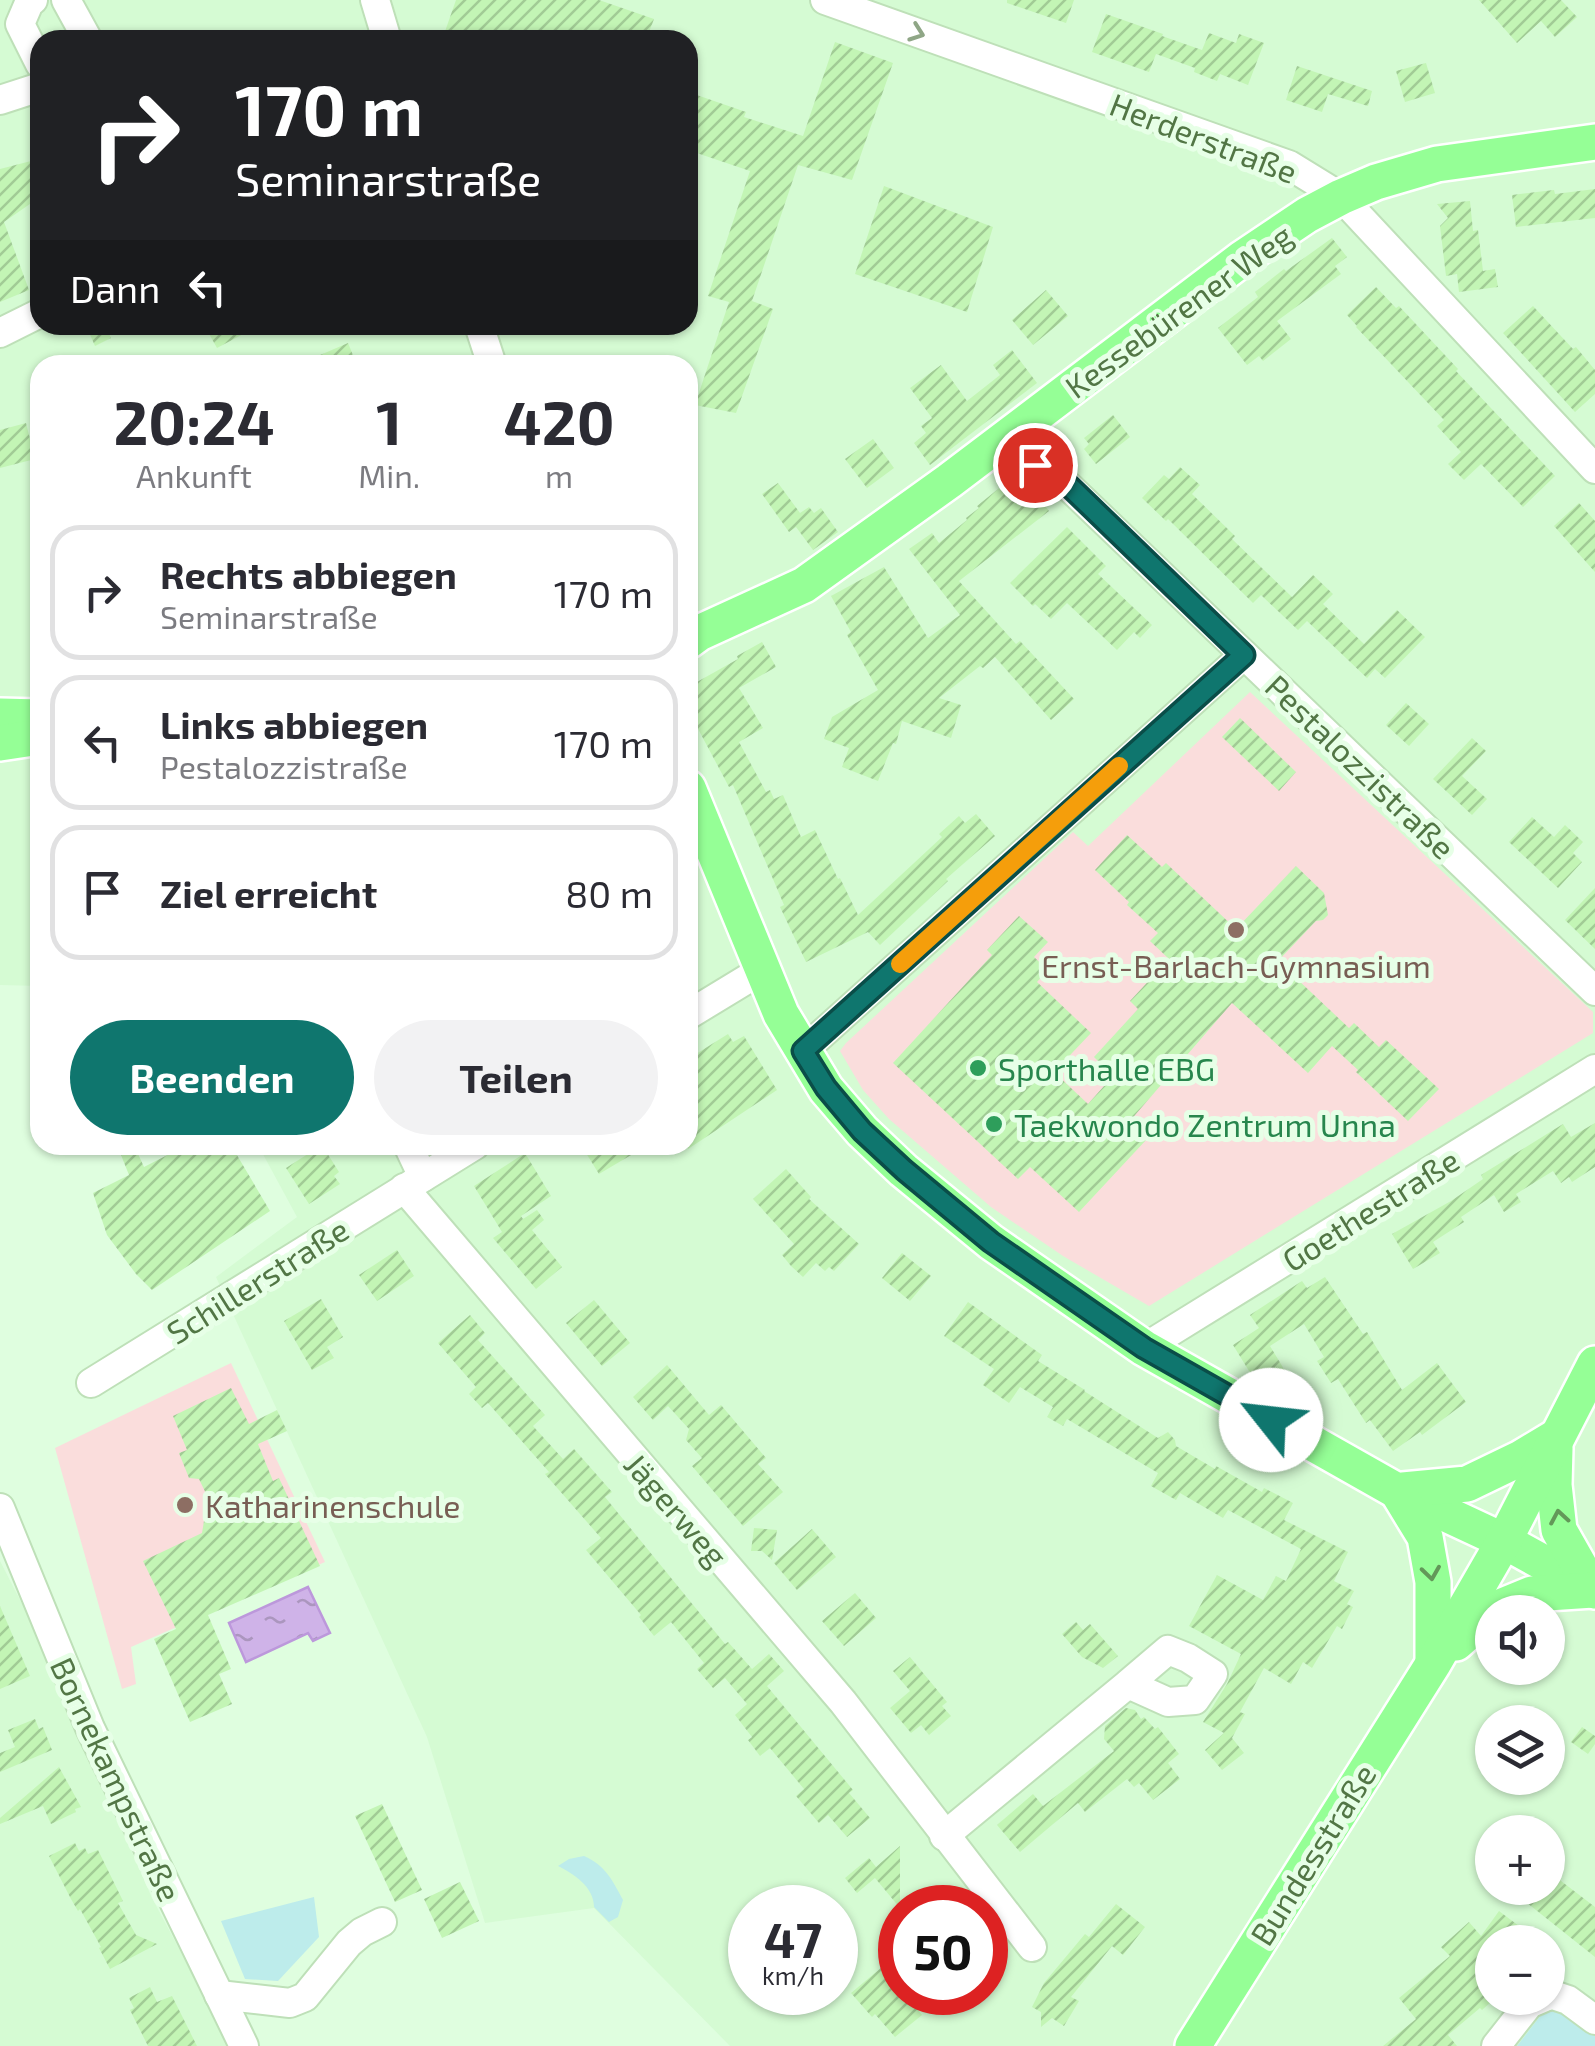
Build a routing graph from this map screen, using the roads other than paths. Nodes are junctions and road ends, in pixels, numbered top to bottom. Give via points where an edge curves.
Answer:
1 (34, 0) edge
2 (66, 0) edge
3 (375, 0) edge
4 (825, 0) edge
5 (82, 30) edge
6 (385, 30) edge
7 (30, 44) edge
8 (30, 90) edge
9 (0, 100) edge
10 (1595, 142) edge
11 (1341, 197) junction
12 (30, 318) edge
13 (0, 333) edge
14 (1035, 465) dead end
15 (1595, 469) edge
16 (698, 632) edge
17 (1244, 655) junction
18 (0, 716) edge
19 (30, 716) edge
20 (30, 739) edge
21 (0, 743) edge
22 (698, 809) edge
23 (762, 970) junction
24 (1595, 991) edge
25 (698, 1009) edge
26 (803, 1051) junction
27 (1595, 1069) edge
28 (409, 1155) edge
29 (459, 1155) edge
30 (413, 1183) junction
31 (1144, 1348) junction
32 (1595, 1364) edge
33 (91, 1382) dead end
34 (1556, 1437) junction
35 (1397, 1491) junction
36 (0, 1508) edge
37 (1504, 1541) junction
38 (1594, 1590) edge
39 (1432, 1664) junction
40 (1128, 1684) dead end
41 (944, 1836) junction
42 (382, 1922) dead end
43 (1032, 1947) dead end
44 (219, 1995) junction
45 (1565, 1999) edge
46 (1520, 2015) edge
47 (1595, 2020) edge
48 (244, 2046) edge
49 (1194, 2046) edge
50 (1496, 2046) edge

1 - 7 street via 20,24
2 - 5 street
3 - 6 street
4 -> 11 street, Herderstraße via 1290,165
8 - 9 street
10 - 11 main road, Kessebürener Weg via 1437,164
11 - 15 street, Herderstraße
11 - 16 main road, Kessebürener Weg via 1242,258 804,585
12 - 13 street
14 - 17 street, Pestalozzistraße via 1065,482
17 - 24 street, Pestalozzistraße
17 - 26 street
18 - 19 main road
20 - 21 main road
22 - 23 main road
23 - 25 street
23 - 26 main road
26 - 31 main road via 838,1103 904,1170 991,1242
27 - 31 street, Goethestraße
28 - 30 street
29 - 30 street, Schillerstraße
30 - 33 street, Schillerstraße
30 - 41 street, Jägerweg via 844,1702
31 - 35 main road
32 - 34 main road
34 - 35 main road via 1467,1484
34 - 37 main road
38 -> 34 main road via 1560,1530
35 - 37 main road
35 -> 39 main road via 1425,1536 1433,1582
36 - 44 street, Bornekampstraße via 90,1728
37 - 38 main road
37 - 39 main road
38 - 39 main road via 1532,1594 1493,1610
39 - 49 main road, Bundesstraße
40 - 41 street
41 - 43 street, Jägerweg
42 - 44 street via 349,1943 305,1997 290,2003
44 - 48 street, Bornekampstraße
45 - 47 street
46 - 50 street

